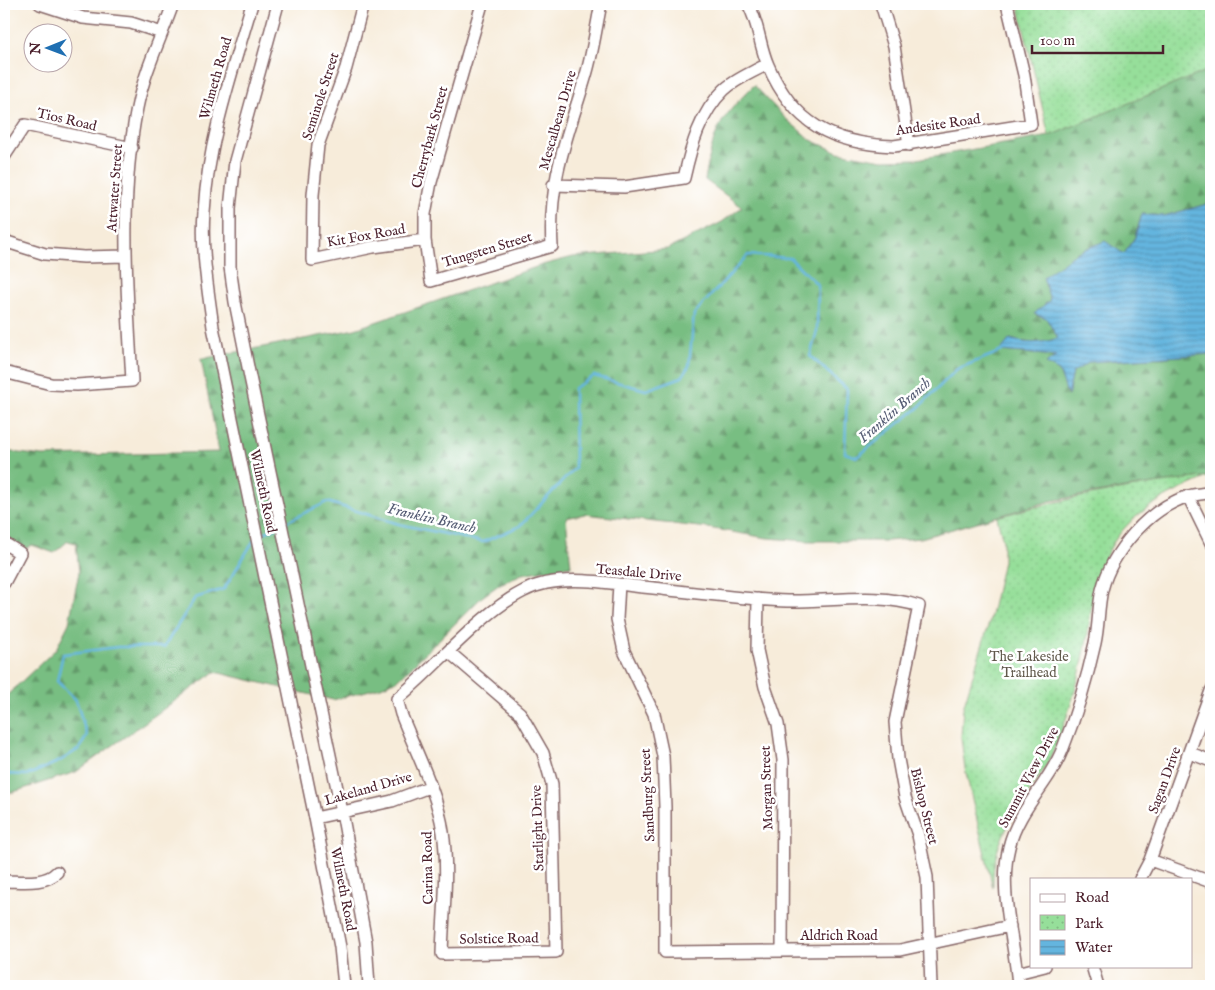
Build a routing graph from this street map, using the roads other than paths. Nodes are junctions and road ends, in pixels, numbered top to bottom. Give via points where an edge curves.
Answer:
1 (40, 4) edge
2 (173, 4) edge
3 (252, 4) edge
4 (278, 4) edge
5 (363, 4) edge
6 (482, 4) edge
7 (601, 4) edge
8 (748, 4) edge
9 (881, 4) edge
10 (1007, 4) edge
11 (162, 33) junction
12 (767, 64) junction
13 (909, 145) junction
14 (132, 148) junction
15 (4, 158) edge
16 (553, 185) junction
17 (425, 240) junction
18 (4, 241) edge
19 (552, 246) joint
20 (126, 256) junction
21 (312, 260) joint
22 (431, 281) joint
23 (4, 372) edge
24 (1211, 492) edge
25 (1188, 496) junction
26 (4, 543) edge
27 (1211, 543) edge
28 (4, 583) edge
29 (619, 584) junction
30 (758, 599) junction
31 (919, 606) joint
32 (449, 652) junction
33 (1211, 691) edge
34 (397, 699) joint
35 (1190, 753) junction
36 (1211, 761) edge
37 (429, 787) junction
38 (342, 812) junction
39 (315, 818) junction
40 (1150, 860) junction
41 (57, 872) dead end
42 (1141, 878) edge
43 (4, 881) edge
44 (1211, 882) edge
45 (1010, 926) junction
46 (931, 945) junction
47 (782, 951) junction
48 (556, 952) joint
49 (665, 952) joint
50 (442, 954) joint
51 (1037, 968) edge
52 (1093, 968) edge
53 (1017, 973) junction
54 (344, 986) edge
55 (369, 986) edge
56 (931, 986) edge
57 (1018, 986) edge
58 (1098, 986) edge

1 - 11 street via 83,18 131,23
2 - 11 street, Attwater Street
3 - 39 street, Wilmeth Road via 210,160 204,214 206,276 212,327
4 - 38 street, Wilmeth Road via 235,162 230,208 230,267 250,377
5 - 21 street, Seminole Street via 346,68 318,145 312,195
6 - 17 street, Cherrybark Street via 430,182
7 - 16 street, Mescalbean Drive via 586,73
8 - 12 street, Andesite Road
9 - 13 street via 894,46
10 - 13 street, Andesite Road via 1024,75 1031,124
11 - 14 street, Attwater Street via 137,107
12 - 13 street, Andesite Road via 795,108 818,129 864,144
12 - 16 street via 724,90 702,121 684,178 624,186
14 - 15 street, Tios Road via 25,125
14 - 20 street, Attwater Street via 126,198
16 - 19 street, Mescalbean Drive
17 - 21 street, Kit Fox Road
17 - 22 street, Cherrybark Street
18 - 20 street via 45,254
19 - 22 street, Tungsten Street
20 - 23 street, Attwater Street via 132,381 60,384
24 - 25 street, Summit View Drive
25 - 27 street
25 - 45 street, Summit View Drive via 1136,530 1114,558 1102,591 1087,680 1072,725 1048,777 1022,813 1009,847 1006,884
26 - 28 street via 20,553
29 - 30 street, Teasdale Drive
29 - 32 street, Teasdale Drive via 548,582 524,590 497,608
29 - 49 street, Sandburg Street via 617,619 624,651 654,714 662,756
30 - 31 street, Teasdale Drive via 892,599
30 - 47 street, Morgan Street via 756,650 778,724 783,760
31 - 46 street, Bishop Street via 896,722 905,797 927,877
32 - 34 street, Teasdale Drive
32 - 48 street, Starlight Drive via 520,713 543,753 552,784
33 - 35 street, Sagan Drive
34 - 37 street, Carina Road
35 - 36 street
35 - 40 street, Sagan Drive
37 - 38 street, Lakeland Drive via 392,801
37 - 50 street, Carina Road via 438,807 444,848
38 - 39 street, Lakeland Drive
38 - 55 street, Wilmeth Road via 366,942
39 - 54 street, Wilmeth Road via 340,947
40 - 42 street, Sagan Drive
40 - 44 street
41 - 43 street via 45,880
45 - 46 street, Aldrich Road
45 - 53 street, Summit View Drive
46 - 47 street, Aldrich Road via 900,950
46 - 56 street, Bishop Street
47 - 49 street, Aldrich Road
48 - 50 street, Solstice Road
51 - 53 street
52 - 58 street
53 - 57 street, Summit View Drive

